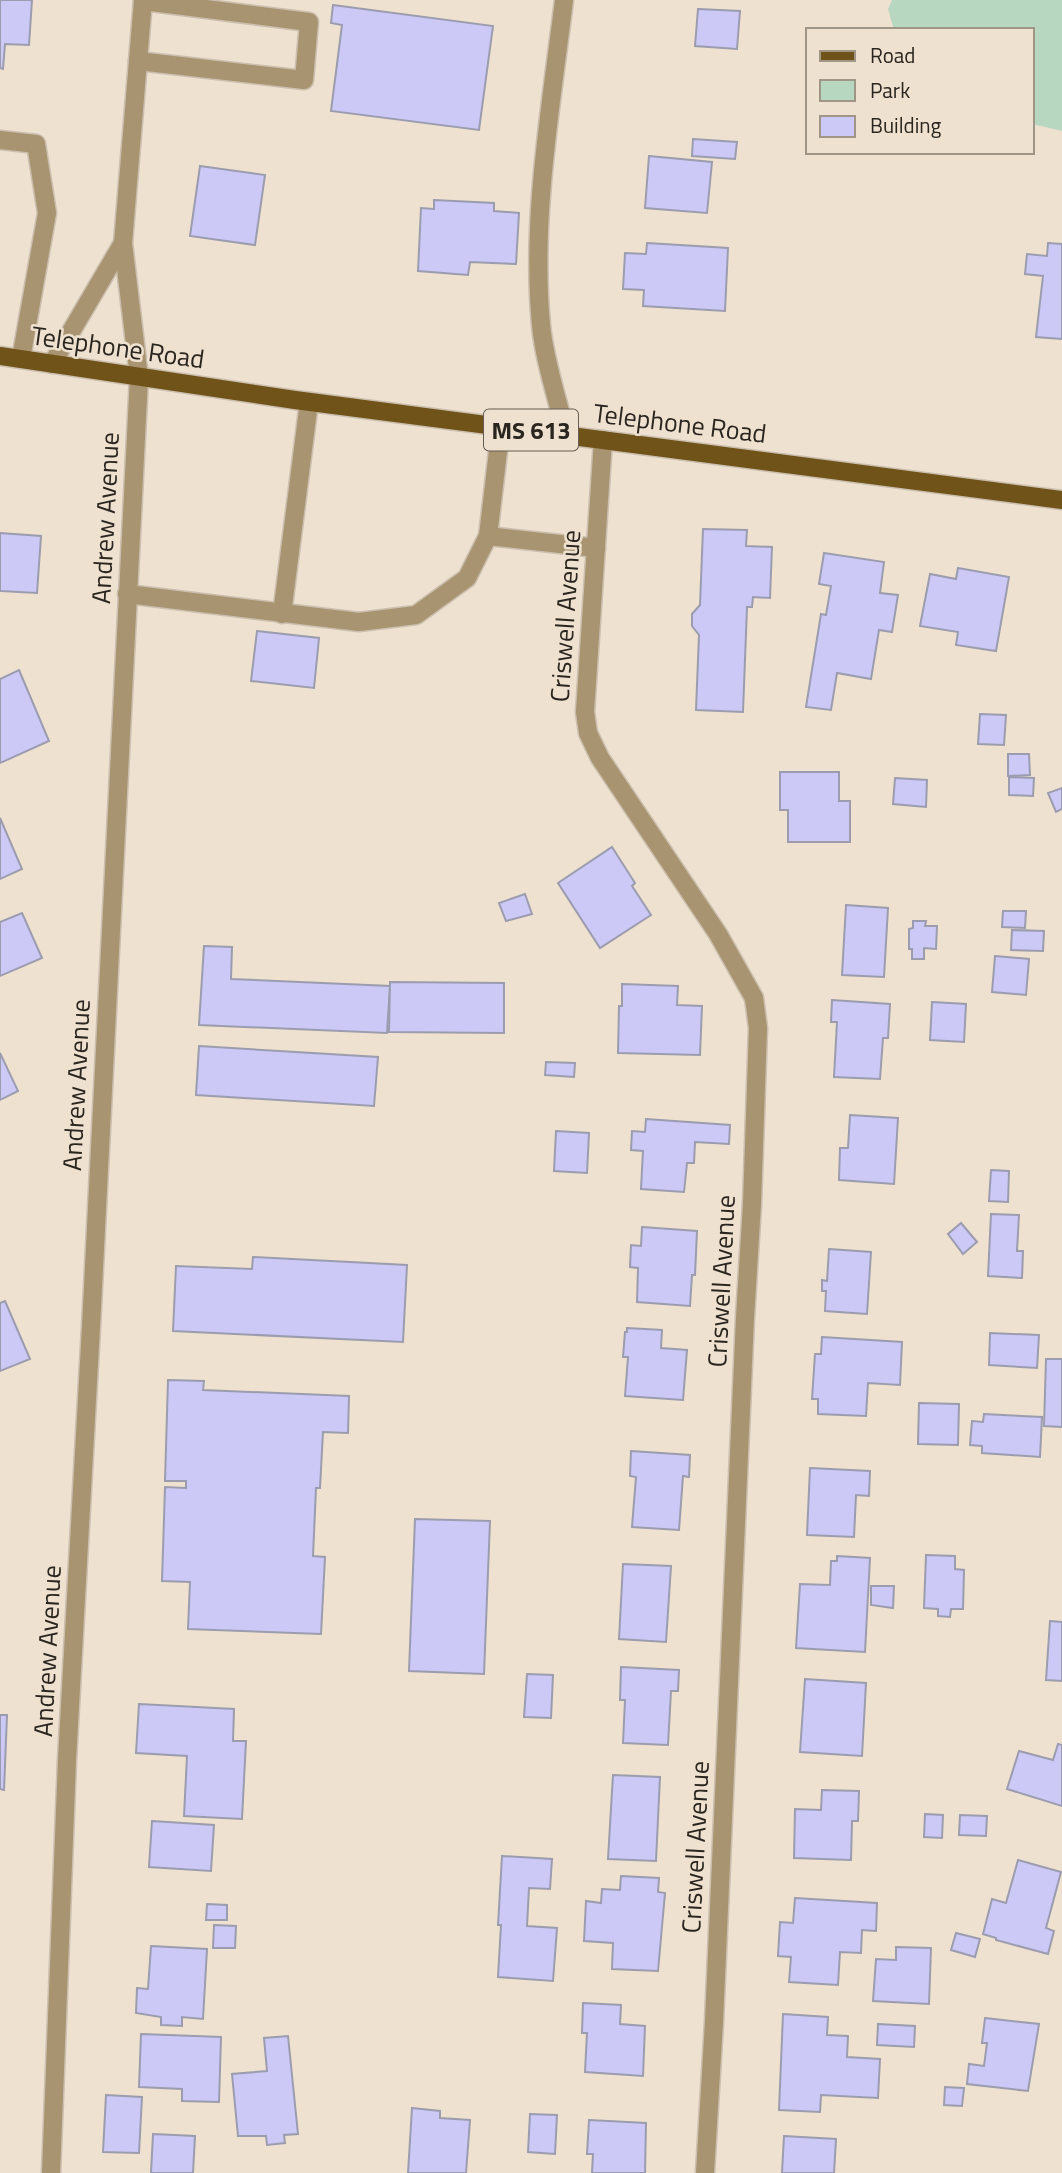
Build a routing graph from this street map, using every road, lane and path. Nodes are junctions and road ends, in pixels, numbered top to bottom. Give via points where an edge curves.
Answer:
1 (564, 0) edge
2 (143, 1) edge
3 (138, 61) junction
4 (0, 140) edge
5 (123, 243) junction
6 (0, 356) edge
7 (21, 359) junction
8 (52, 364) junction
9 (139, 376) junction
10 (309, 402) junction
11 (501, 426) junction
12 (566, 435) junction
13 (603, 440) junction
14 (1062, 500) edge
15 (488, 536) junction
16 (596, 548) junction
17 (127, 594) junction
18 (282, 614) junction
19 (51, 2173) edge
20 (705, 2173) edge

1 - 12 street via 542,181 538,275 541,329
2 - 3 street, Andrew Avenue
2 - 3 street via 309,22 304,80
3 - 5 street, Andrew Avenue
4 - 7 street via 36,144 47,214
5 - 8 street
5 - 9 street, Andrew Avenue
6 - 7 main road, Telephone Road / MS 613
7 - 8 main road, Telephone Road / MS 613
8 - 9 main road, Telephone Road / MS 613
9 - 10 main road, Telephone Road / MS 613
9 - 17 street, Andrew Avenue
10 - 11 main road, Telephone Road / MS 613
10 - 18 street
11 - 12 main road, Telephone Road / MS 613
11 - 15 street
12 - 13 main road, Telephone Road / MS 613
13 - 14 main road, Telephone Road / MS 613
13 - 16 street, Criswell Avenue
15 - 16 street
15 - 18 street via 467,578 416,615 359,622
16 - 20 street, Criswell Avenue via 585,712 588,733 600,758 718,934 754,998 758,1028
17 - 18 street
17 - 19 street, Andrew Avenue via 67,1760

